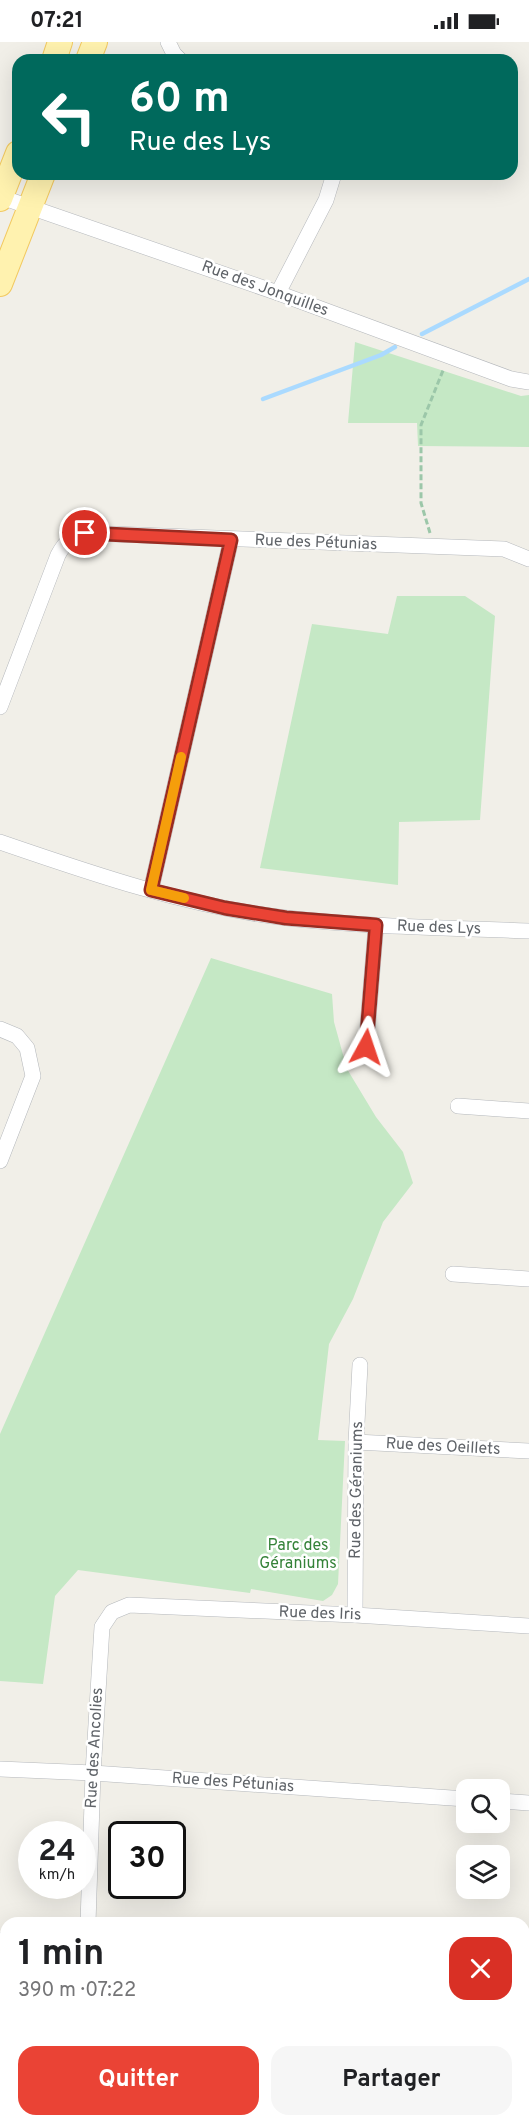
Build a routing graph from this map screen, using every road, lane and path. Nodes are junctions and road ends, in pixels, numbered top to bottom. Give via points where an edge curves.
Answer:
1 (12, 169) edge
2 (41, 180) edge
3 (332, 180) edge
4 (1, 198) edge
5 (30, 207) junction
6 (0, 284) edge
7 (278, 293) junction
8 (449, 355) junction
9 (529, 382) edge
10 (231, 540) junction
11 (434, 547) junction
12 (529, 559) edge
13 (0, 707) edge
14 (0, 842) edge
15 (151, 890) junction
16 (376, 925) junction
17 (529, 932) edge
18 (0, 1029) edge
19 (366, 1047) dead end
20 (458, 1106) dead end
21 (529, 1111) edge
22 (0, 1161) edge
23 (453, 1274) dead end
24 (529, 1279) edge
25 (360, 1365) dead end
26 (356, 1442) junction
27 (529, 1452) edge
28 (112, 1612) joint
29 (356, 1614) junction
30 (529, 1626) edge
31 (0, 1769) edge
32 (93, 1773) junction
33 (456, 1798) edge
34 (510, 1802) edge
35 (529, 1803) edge
36 (88, 1917) edge

1 - 4 main road
2 - 5 main road
3 - 7 street via 326,200
4 - 5 street, Rue des Jonquilles
5 - 6 main road
5 - 7 street, Rue des Jonquilles
7 - 8 street, Rue des Jonquilles
8 - 9 street, Rue des Jonquilles
8 - 11 path via 421,425 421,503
10 - 11 street, Rue des Pétunias
10 - 13 street, Rue des Pétunias via 85,533 74,536 58,555
10 - 15 street
11 - 12 street, Rue des Pétunias via 504,549
14 - 15 street, Rue des Lys
15 - 16 street, Rue des Lys via 286,918
16 - 17 street, Rue des Lys
16 - 19 street
18 - 22 street via 16,1036 27,1048 33,1076
20 - 21 street
23 - 24 street
25 - 26 street, Rue des Géraniums
26 - 27 street, Rue des Oeillets
26 - 29 street, Rue des Géraniums
28 - 29 street, Rue des Iris via 129,1605
28 - 32 street, Rue des Ancolies via 102,1627
29 - 30 street, Rue des Iris
31 - 32 street, Rue des Pétunias
32 - 33 street, Rue des Pétunias
32 - 36 street, Rue des Ancolies
34 - 35 street

